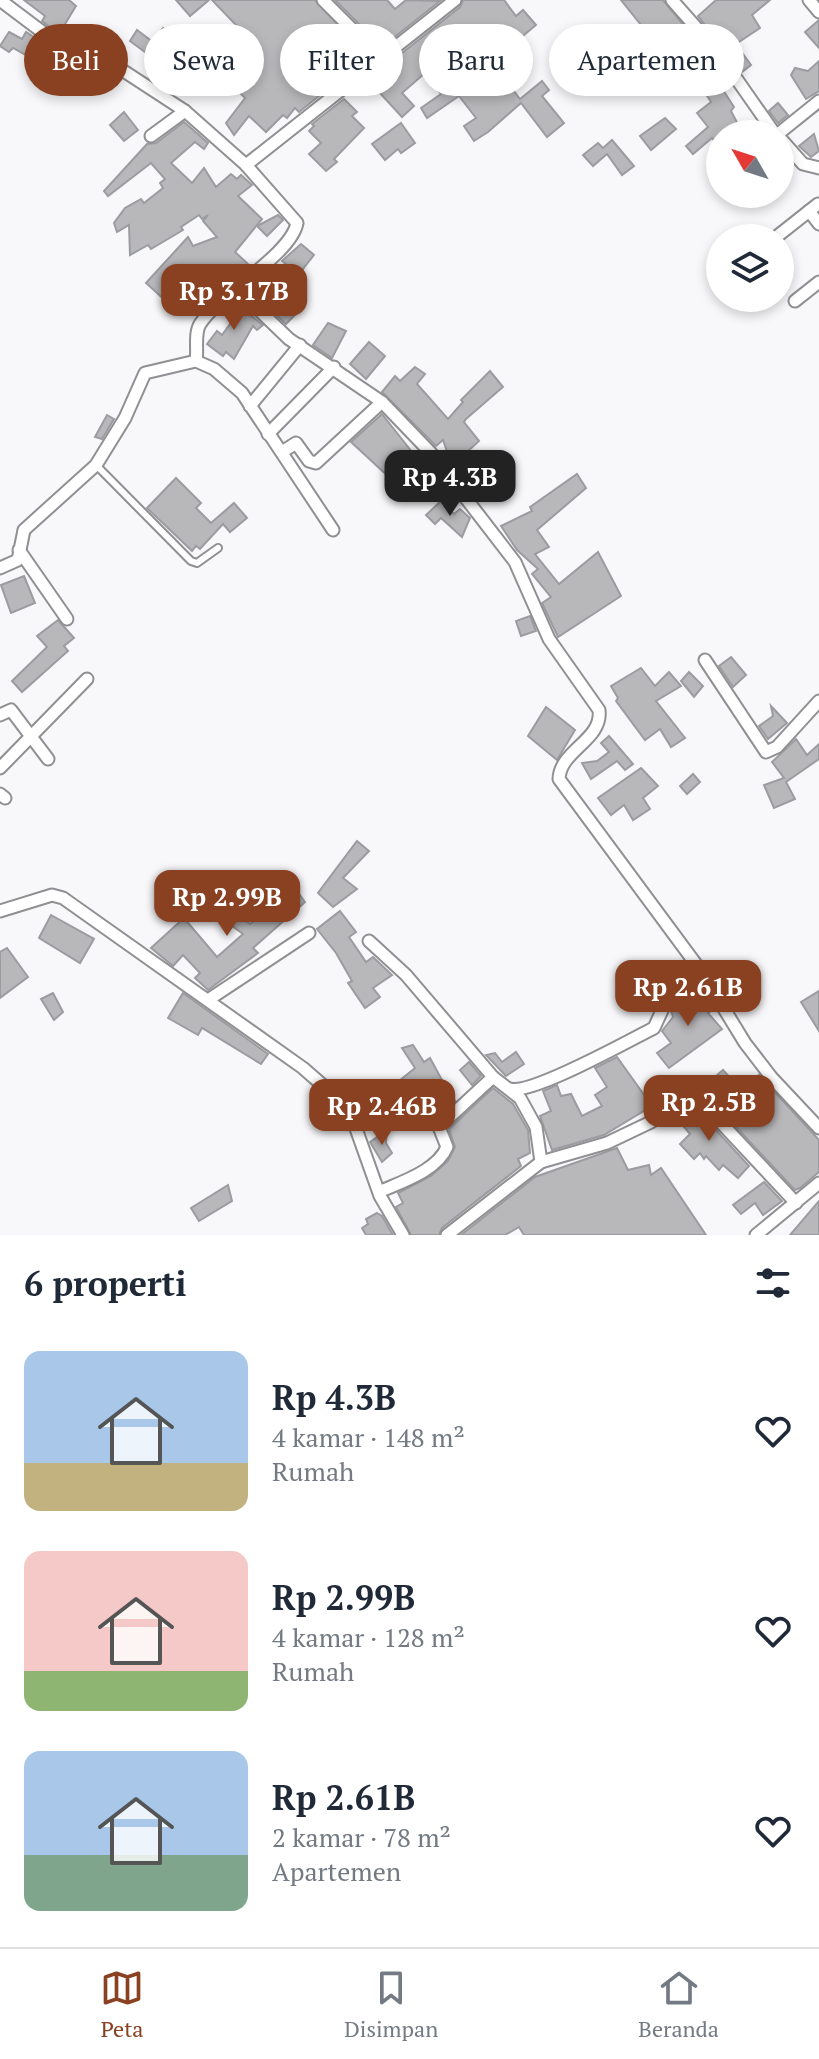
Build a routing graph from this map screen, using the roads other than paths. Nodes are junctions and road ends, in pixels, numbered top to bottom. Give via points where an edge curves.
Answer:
1 (0, 0) edge
2 (323, 0) edge
3 (455, 0) edge
4 (672, 0) edge
5 (809, 0) edge
6 (819, 12) edge
7 (347, 24) edge
8 (403, 40) edge
9 (332, 96) edge
10 (819, 101) edge
11 (185, 111) junction
12 (767, 120) edge
13 (794, 122) edge
14 (151, 136) dead end
15 (794, 154) edge
16 (246, 165) junction
17 (819, 168) edge
18 (814, 208) edge
19 (793, 224) edge
20 (819, 224) edge
21 (819, 282) edge
22 (237, 289) junction
23 (795, 301) dead end
24 (300, 345) junction
25 (196, 361) junction
26 (334, 367) junction
27 (382, 402) junction
28 (250, 406) junction
29 (268, 434) junction
30 (282, 452) junction
31 (96, 465) junction
32 (333, 530) dead end
33 (218, 548) dead end
34 (19, 550) junction
35 (0, 568) edge
36 (67, 619) dead end
37 (705, 660) dead end
38 (87, 679) dead end
39 (819, 701) edge
40 (0, 715) edge
41 (30, 737) junction
42 (48, 759) dead end
43 (0, 768) edge
44 (0, 911) edge
45 (309, 933) dead end
46 (369, 941) dead end
47 (701, 971) junction
48 (208, 1000) junction
49 (493, 1077) junction
50 (510, 1089) junction
51 (819, 1128) edge
52 (541, 1162) junction
53 (819, 1183) edge
54 (379, 1192) junction
55 (796, 1203) junction
56 (403, 1235) edge
57 (447, 1235) edge
58 (756, 1235) edge

1 - 11 street via 57,43 116,66
2 - 7 street
3 - 8 street
4 - 12 street
5 - 6 street
9 - 16 street
10 - 13 street
11 - 14 street
11 - 16 street
15 - 17 street via 803,164
16 - 22 street via 297,223 290,243
18 - 19 street
18 - 20 street
21 - 23 street
22 - 24 street
22 - 25 street via 200,324
24 - 26 street
24 - 28 street
25 - 28 street via 234,384
25 - 31 street via 145,373
26 - 27 street
26 - 29 street
27 - 30 street via 316,463 296,443
27 - 47 street via 431,453 515,562 549,639 599,710 598,727 566,759 559,779
28 - 29 street
29 - 30 street
30 - 32 street
31 - 33 lane via 191,561 197,563
31 - 34 street via 24,530
34 - 35 street via 16,563
34 - 36 street
37 - 39 street via 766,752 777,747
38 - 41 street
40 - 41 street via 11,710
41 - 42 street
41 - 43 street
44 - 48 street via 52,895 63,898
45 - 48 street
46 - 49 street via 406,975
47 - 50 street via 664,1006 654,1028 613,1052 519,1091
47 - 51 street via 745,1043
48 - 54 street via 343,1103
49 - 50 street
49 - 54 street via 439,1127 447,1147 442,1156
50 - 52 street via 536,1127
52 - 55 street via 607,1143 694,1094
52 - 57 street
53 - 55 street
54 - 56 street
55 - 58 street

